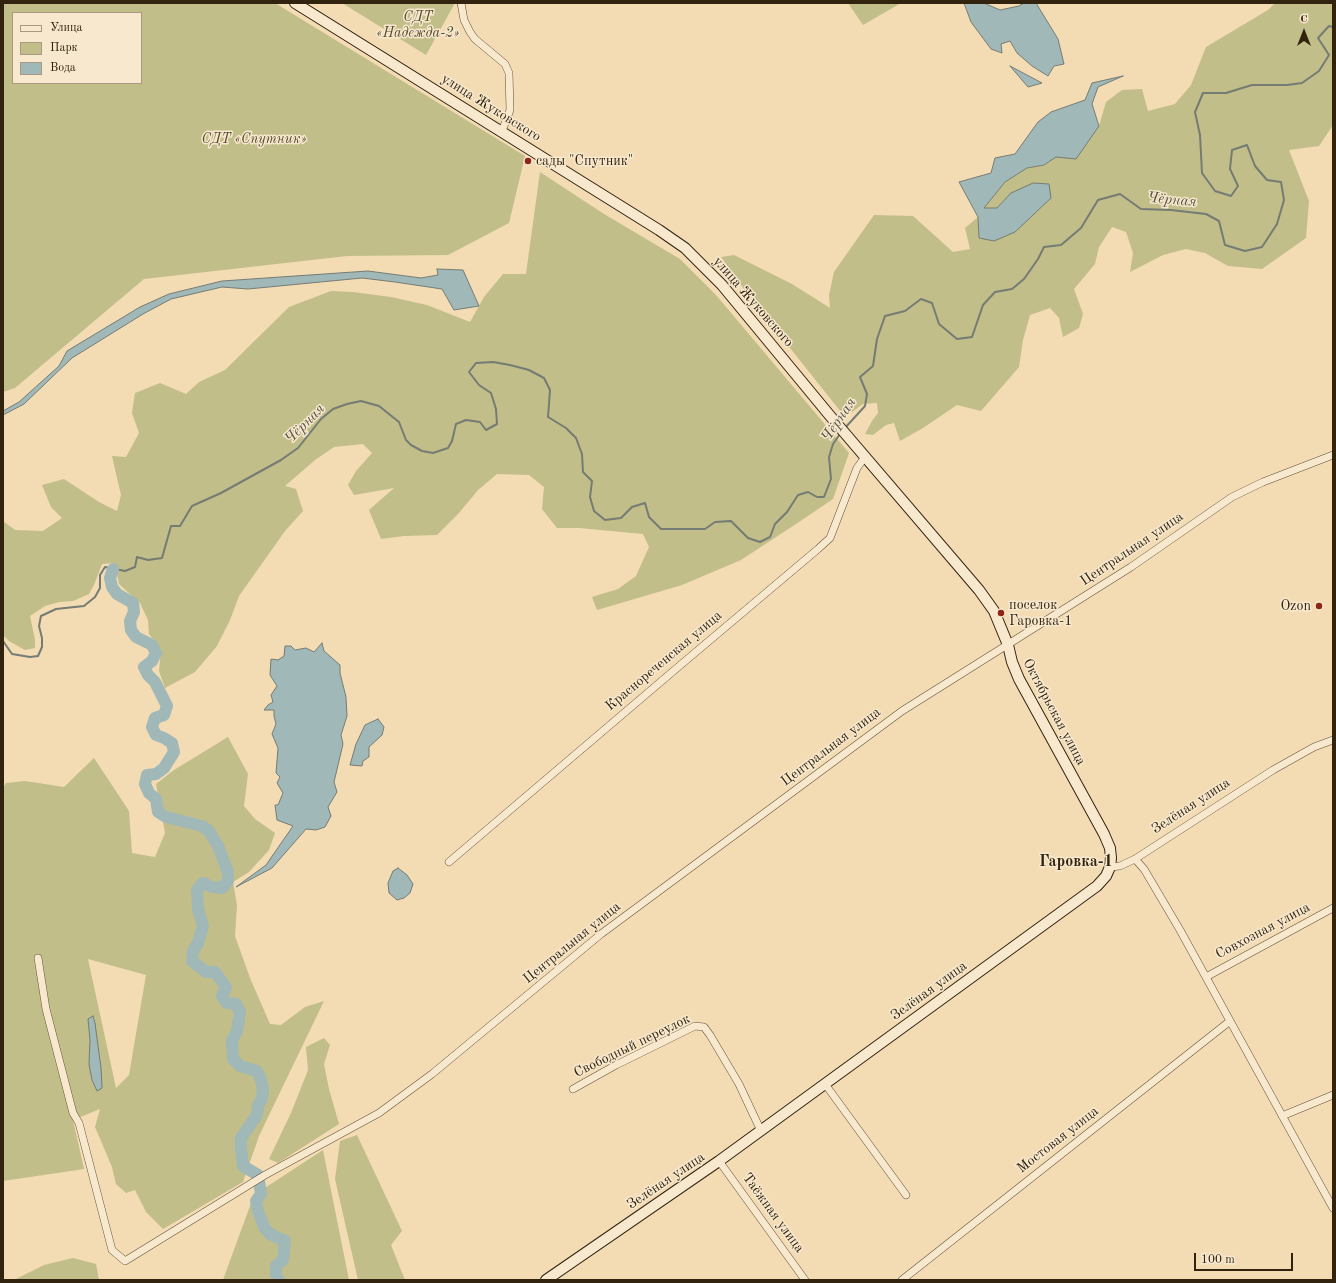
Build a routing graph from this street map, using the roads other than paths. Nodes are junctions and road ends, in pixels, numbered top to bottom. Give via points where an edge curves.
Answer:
1 (295, 3) edge
2 (461, 3) edge
3 (502, 132) junction
4 (856, 446) joint
5 (1333, 456) edge
6 (865, 457) junction
7 (1008, 645) junction
8 (1333, 740) edge
9 (1135, 859) junction
10 (449, 862) dead end
11 (1110, 867) junction
12 (1333, 908) edge
13 (38, 958) dead end
14 (1206, 977) junction
15 (1230, 1021) junction
16 (825, 1084) junction
17 (573, 1089) dead end
18 (1333, 1095) edge
19 (1282, 1116) junction
20 (761, 1131) junction
21 (719, 1161) junction
22 (906, 1195) dead end
23 (1333, 1208) edge
24 (546, 1280) edge
25 (805, 1280) edge
26 (902, 1280) edge

1 - 3 main road, улица Жуковского
2 - 3 street via 464,20 470,32 505,64 509,73 510,110
3 - 4 main road, улица Жуковского via 685,248 722,285
4 - 6 main road, Октябрьская улица
5 - 7 street, Центральная улица via 1263,482 1232,497 1131,567
6 - 7 main road, Октябрьская улица via 983,595 994,611
6 - 10 street, Краснореченская улица via 857,468 830,538
7 - 11 main road, Октябрьская улица via 1019,679 1104,834 1110,848
7 - 13 street, Центральная улица via 902,711 601,934 432,1074 380,1113 265,1175 125,1261 112,1250 48,1016
8 - 9 street, Зелёная улица via 1308,750 1272,770
9 - 11 street, Зелёная улица via 1120,866
9 - 14 street via 1159,894
11 - 16 main road, Зелёная улица via 1097,886
12 - 14 street, Совхозная улица
14 - 15 street
15 - 19 street
15 - 26 street, Мостовая улица
16 - 20 main road, Зелёная улица
16 - 22 street
17 - 20 street, Свободный переулок via 695,1026 704,1027 739,1084
18 - 19 street
19 - 23 street
20 - 21 main road, Зелёная улица
21 - 24 main road, Зелёная улица
21 - 25 street, Таёжная улица

